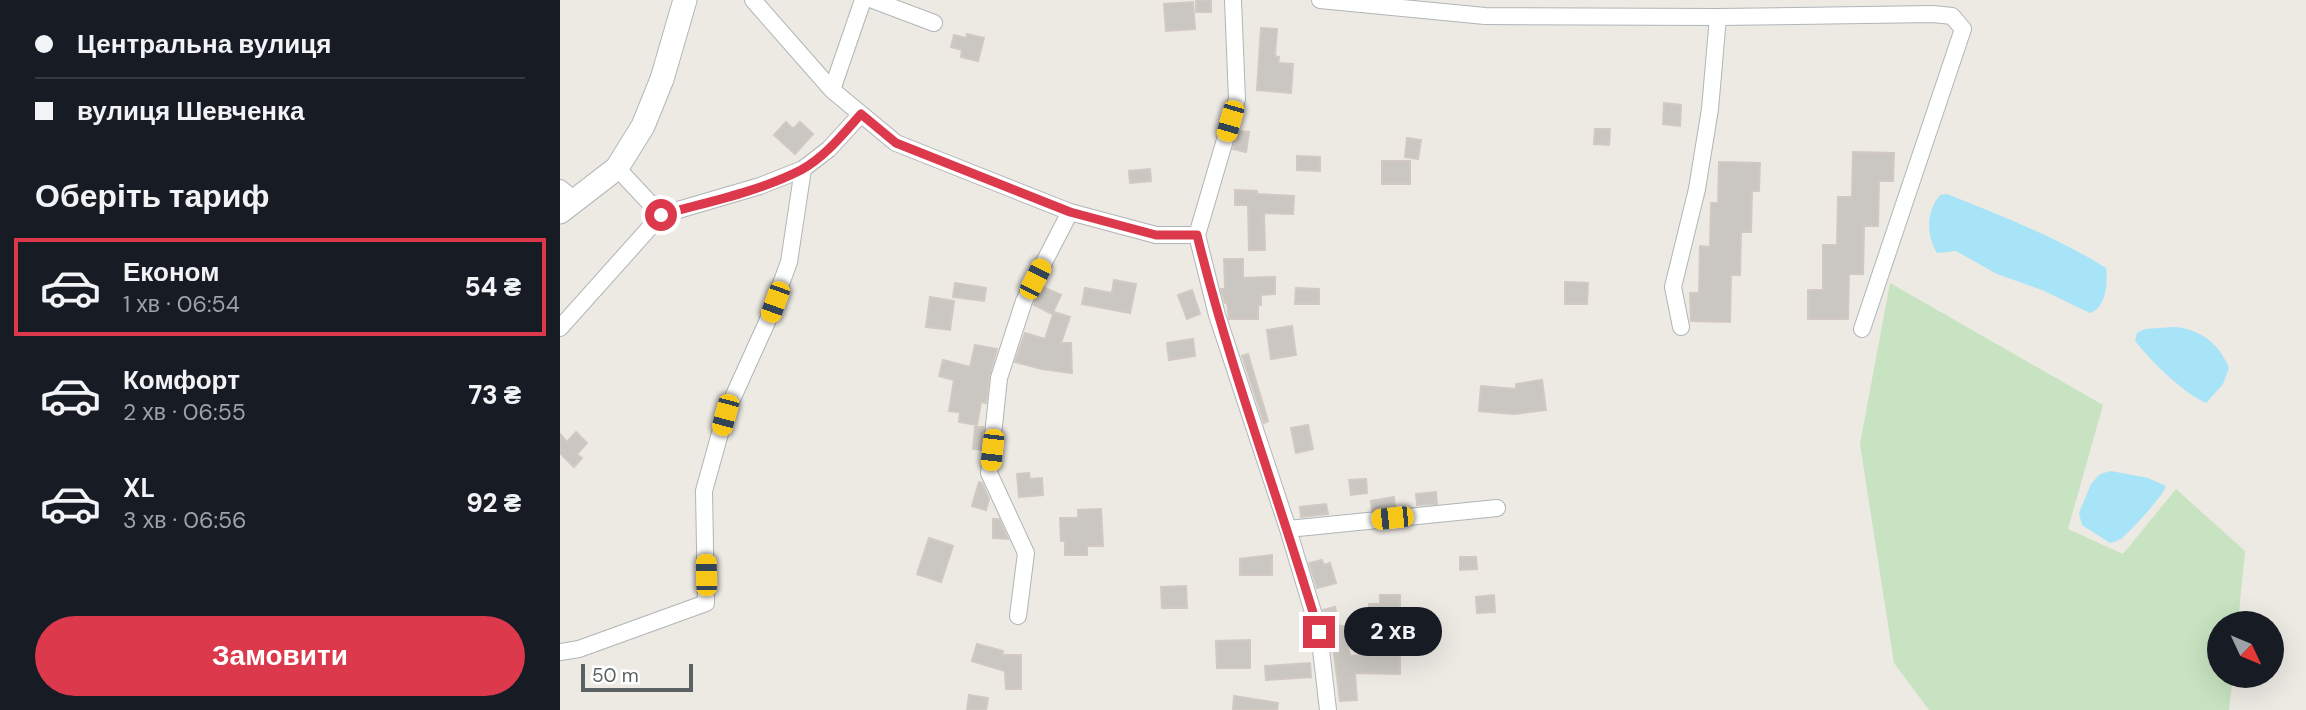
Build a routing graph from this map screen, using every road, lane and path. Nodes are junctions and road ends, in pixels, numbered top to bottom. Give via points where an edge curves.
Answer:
1 (685, 0) edge
2 (753, 0) edge
3 (863, 0) edge
4 (873, 0) edge
5 (1233, 0) edge
6 (1320, 0) edge
7 (1935, 7) edge
8 (1718, 16) junction
9 (934, 23) dead end
10 (832, 90) junction
11 (861, 114) junction
12 (617, 168) junction
13 (803, 169) junction
14 (565, 200) edge
15 (1070, 212) junction
16 (661, 215) junction
17 (1197, 235) junction
18 (1681, 327) dead end
19 (560, 328) edge
20 (1862, 329) dead end
21 (1497, 508) dead end
22 (1288, 528) junction
23 (1017, 616) dead end
24 (560, 652) edge
25 (1328, 710) edge

1 - 12 street via 643,126
2 - 10 street
3 - 10 street
4 - 9 street
5 - 17 street via 1237,99
6 - 8 street via 1485,16
7 - 8 street
7 - 20 street via 1963,29
8 - 18 street via 1697,189 1673,287
10 - 11 street
11 - 13 street
11 - 15 street via 896,143
12 - 14 street
12 - 16 street
13 - 16 street
13 - 24 street via 789,262 725,415 705,491 706,603
15 - 17 street via 1156,235
15 - 23 street via 1024,301 999,378 989,473 1026,553
16 - 19 street
17 - 22 street via 1217,315
21 - 22 street
22 - 25 street via 1319,632

